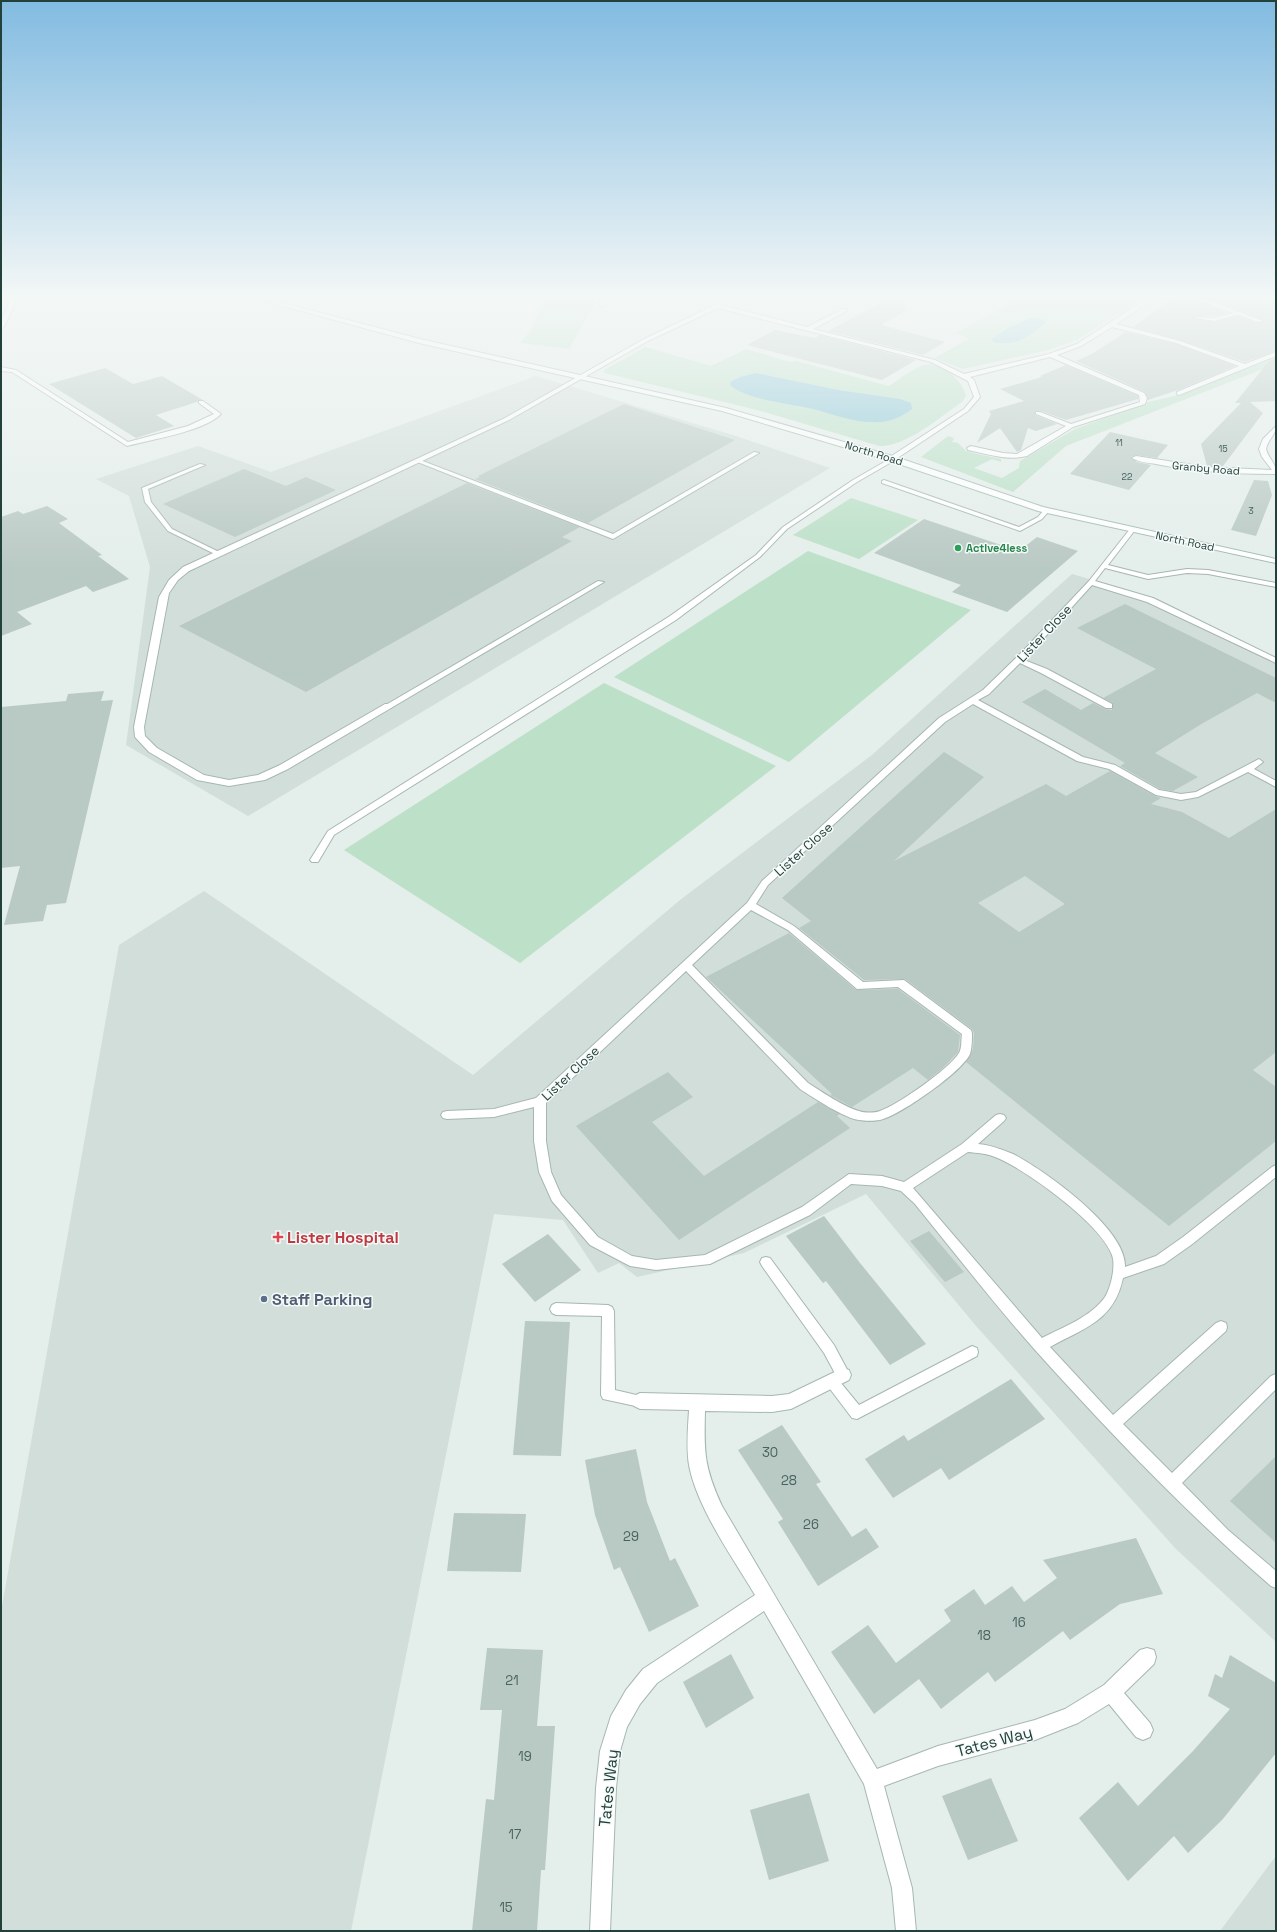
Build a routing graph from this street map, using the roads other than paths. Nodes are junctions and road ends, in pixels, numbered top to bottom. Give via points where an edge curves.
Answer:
1 (42, 389) edge
2 (559, 389) edge
3 (635, 389) edge
4 (975, 389) edge
5 (1131, 389) edge
6 (1188, 389) edge
7 (1178, 393) dead end
8 (201, 402) dead end
9 (1038, 413) dead end
10 (1071, 426) junction
11 (1276, 428) edge
12 (971, 448) dead end
13 (756, 453) dead end
14 (1136, 458) dead end
15 (893, 459) junction
16 (418, 461) junction
17 (202, 465) dead end
18 (1276, 471) edge
19 (884, 482) dead end
20 (1046, 510) junction
21 (1132, 530) junction
22 (219, 554) junction
23 (1276, 561) edge
24 (1104, 566) junction
25 (600, 582) dead end
26 (1091, 582) junction
27 (1276, 585) edge
28 (1018, 660) junction
29 (1276, 661) edge
30 (972, 700) junction
31 (388, 706) joint
32 (1108, 706) dead end
33 (1259, 762) dead end
34 (1248, 769) junction
35 (1276, 784) edge
36 (315, 860) dead end
37 (750, 905) junction
38 (686, 965) junction
39 (540, 1101) junction
40 (448, 1115) dead end
41 (1000, 1118) dead end
42 (966, 1147) junction
43 (1276, 1170) edge
44 (905, 1187) junction
45 (766, 1262) dead end
46 (1118, 1275) junction
47 (556, 1309) dead end
48 (1221, 1327) dead end
49 (1040, 1346) junction
50 (972, 1352) dead end
51 (837, 1378) junction
52 (1276, 1380) edge
53 (640, 1401) joint
54 (697, 1403) junction
55 (1113, 1424) junction
56 (1172, 1483) junction
57 (1276, 1581) edge
58 (768, 1598) junction
59 (1147, 1657) dead end
60 (1111, 1692) junction
61 (1143, 1730) dead end
62 (873, 1780) junction
63 (600, 1931) edge
64 (906, 1931) edge

1 - 8 lane via 127,444 186,428 207,421 218,414
2 - 16 street via 507,420
3 - 15 street, North Road via 724,409
4 - 15 street via 978,397 966,410
5 - 10 street via 1142,394 1142,403
6 - 7 street
9 - 10 street
10 - 12 street via 1024,454 1016,456
11 - 18 street, Granby Road via 1262,444 1264,456
13 - 16 lane via 613,537
14 - 18 street, Granby Road via 1202,470
15 - 20 street, North Road
15 - 36 lane via 785,528 758,556 673,618 331,833
16 - 22 street
17 - 22 lane via 145,488 148,502 170,530
19 - 20 lane via 1020,529 1040,518
20 - 21 street, North Road
21 - 23 street, North Road
21 - 24 lane, Lister Close
22 - 31 street via 186,569 174,578 163,597 139,727 140,737 145,744 200,778 229,783 246,781 284,768
24 - 26 lane, Lister Close
24 - 27 lane via 1148,577 1187,571 1229,575
25 - 31 lane
26 - 28 lane, Lister Close
26 - 29 lane via 1150,600
28 - 30 lane, Lister Close via 986,692
28 - 32 lane via 1044,671
30 - 34 lane via 1080,759 1112,767 1156,792 1181,797 1194,795
30 - 37 lane, Lister Close via 942,720 765,883
33 - 34 lane
34 - 35 lane
37 - 38 lane, Lister Close
37 - 38 lane via 791,928 861,986 900,984 967,1033 965,1053 950,1070 891,1111 879,1116 858,1116 804,1086
38 - 39 lane, Lister Close
39 - 40 lane, Lister Close via 494,1113
39 - 44 lane via 540,1141 545,1172 556,1198 594,1242 630,1261 656,1265 706,1260 806,1211 849,1179 882,1181
41 - 42 lane
42 - 44 lane
42 - 46 lane via 997,1152 1054,1187 1104,1231 1119,1257
43 - 46 lane via 1160,1260
44 - 49 lane
45 - 51 lane via 829,1349
46 - 49 lane via 1109,1302 1087,1321
47 - 53 lane via 608,1311 608,1395
48 - 55 lane
49 - 55 lane
50 - 51 lane via 857,1413
51 - 54 street via 791,1401 772,1404
52 - 56 lane
53 - 54 street
54 - 58 street via 698,1470 703,1484 716,1512
55 - 56 lane
56 - 57 lane via 1223,1534
58 - 62 street
58 - 63 street, Tates Way via 650,1676 633,1697 618,1723 610,1751 606,1788
59 - 60 street, Tates Way
60 - 61 street
60 - 62 street, Tates Way via 1071,1716 1035,1730 938,1756
62 - 64 street via 902,1888

